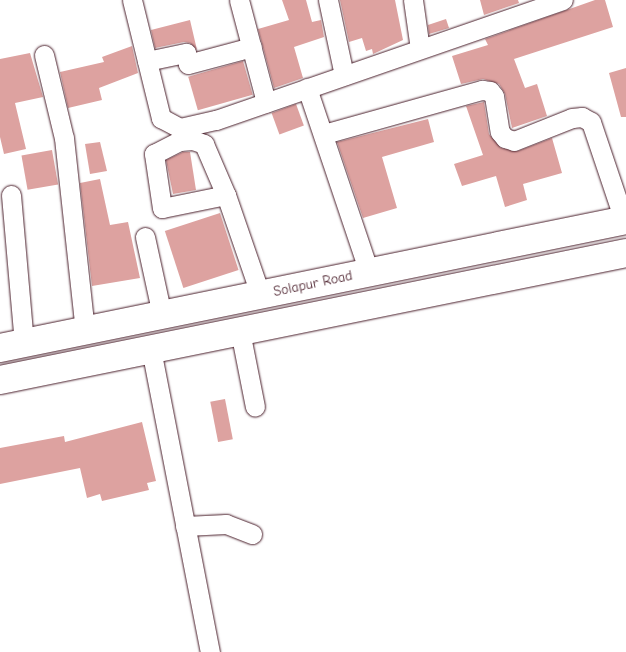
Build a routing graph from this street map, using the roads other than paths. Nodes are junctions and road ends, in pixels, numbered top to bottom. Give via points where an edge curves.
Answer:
1 (132, 0) edge
2 (239, 0) edge
3 (328, 0) edge
4 (413, 0) edge
5 (563, 0) edge
6 (531, 5) edge
7 (252, 47) junction
8 (420, 49) junction
9 (44, 55) dead end
10 (147, 61) junction
11 (344, 75) junction
12 (307, 88) junction
13 (266, 102) junction
14 (324, 134) junction
15 (226, 194) dead end
16 (11, 195) dead end
17 (625, 220) edge
18 (145, 237) dead end
19 (626, 253) edge
20 (370, 272) junction
21 (260, 294) junction
22 (162, 314) junction
23 (240, 331) junction
24 (85, 332) junction
25 (12, 346) edge
26 (151, 349) junction
27 (0, 380) edge
28 (255, 407) dead end
29 (185, 526) junction
30 (252, 534) dead end
31 (210, 652) edge

1 - 10 street
2 - 7 street
3 - 11 street
4 - 8 street
5 - 6 street
6 - 8 street
7 - 10 street via 188,64 186,53
7 - 13 street
8 - 11 street
9 - 24 street via 64,138
10 - 13 street via 161,118 169,125 180,128 193,126
11 - 12 street
12 - 13 street
12 - 14 street
14 - 17 street via 490,90 504,138 514,141 572,118 582,117 591,122
14 - 20 street
15 - 21 street
16 - 25 street
17 - 20 highway, Solapur Road
18 - 22 street
19 - 23 highway
20 - 21 highway, Solapur Road
21 - 22 highway, Solapur Road
22 - 24 highway, Solapur Road
23 - 26 highway
23 - 28 street
24 - 25 highway, Solapur Road
26 - 27 highway
26 - 29 street
29 - 30 street via 226,524
29 - 31 street

